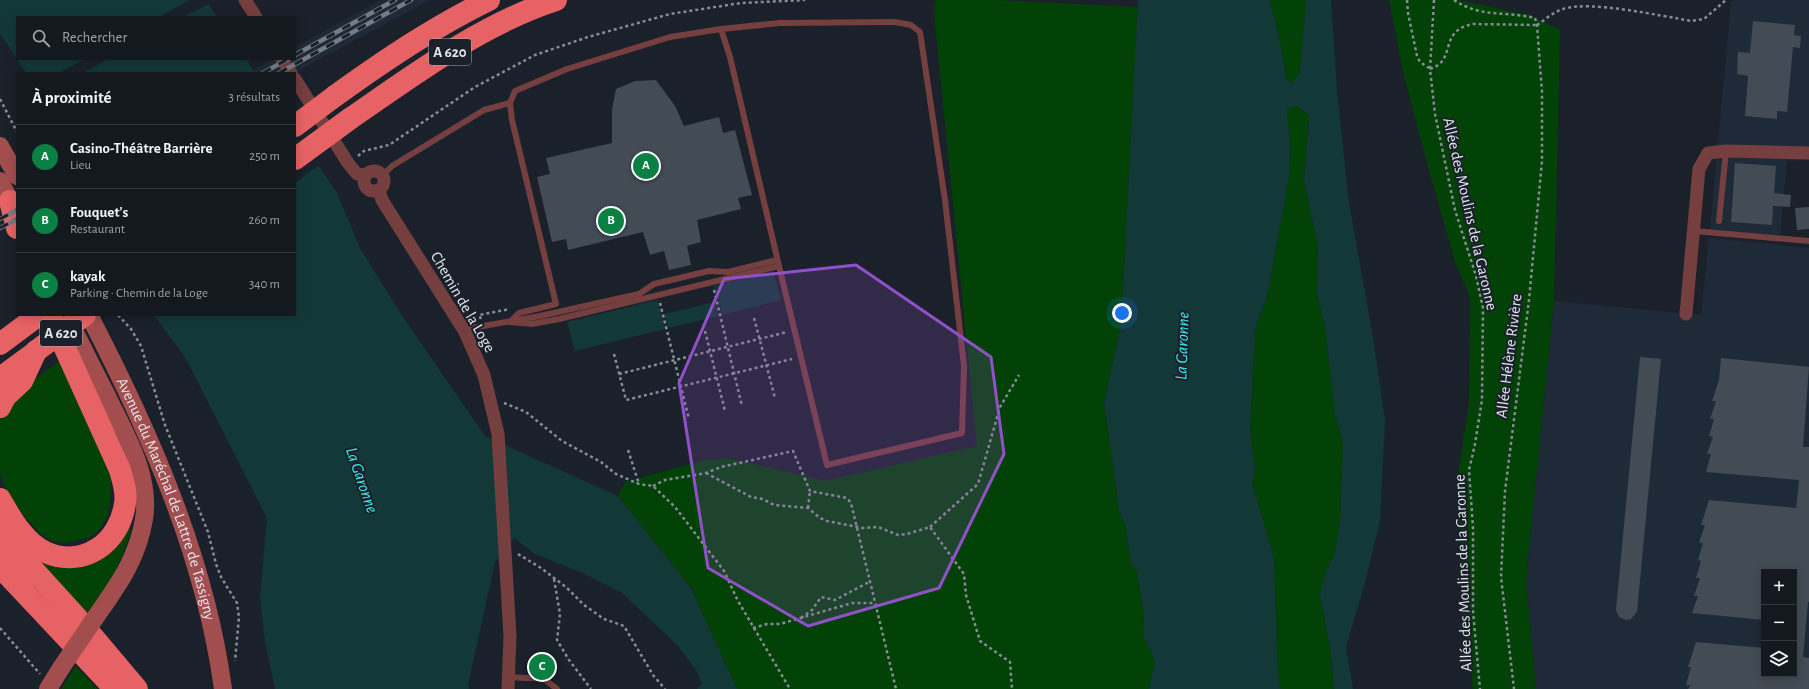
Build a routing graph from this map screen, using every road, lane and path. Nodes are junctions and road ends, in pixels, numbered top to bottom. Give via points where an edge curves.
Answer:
1 (245, 0) edge
2 (489, 0) edge
3 (556, 0) edge
4 (1407, 0) edge
5 (1434, 0) edge
6 (1454, 0) edge
7 (1726, 0) edge
8 (255, 16) edge
9 (1537, 26) junction
10 (720, 30) junction
11 (283, 60) edge
12 (1430, 69) junction
13 (290, 72) edge
14 (296, 81) edge
15 (0, 99) edge
16 (510, 102) junction
17 (296, 125) edge
18 (16, 130) edge
19 (0, 146) edge
20 (1726, 150) junction
21 (1809, 152) edge
22 (296, 158) edge
23 (365, 175) junction
24 (382, 176) junction
25 (8, 189) edge
26 (379, 190) junction
27 (1719, 221) dead end
28 (16, 224) edge
29 (1694, 230) junction
30 (1809, 241) edge
31 (778, 263) junction
32 (712, 282) junction
33 (658, 295) junction
34 (556, 304) junction
35 (1686, 314) dead end
36 (38, 316) edge
37 (50, 316) edge
38 (66, 316) edge
39 (84, 316) edge
40 (90, 316) edge
41 (119, 316) edge
42 (559, 316) junction
43 (754, 318) dead end
44 (510, 322) junction
45 (705, 331) dead end
46 (464, 332) junction
47 (795, 334) junction
48 (759, 339) junction
49 (0, 344) edge
50 (728, 347) junction
51 (36, 351) junction
52 (710, 351) junction
53 (614, 354) dead end
54 (801, 357) junction
55 (674, 360) junction
56 (766, 365) junction
57 (734, 373) junction
58 (619, 374) junction
59 (1019, 375) dead end
60 (717, 377) junction
61 (0, 378) edge
62 (681, 386) junction
63 (775, 398) dead end
64 (492, 403) junction
65 (742, 406) dead end
66 (0, 407) edge
67 (725, 411) dead end
68 (689, 419) dead end
69 (628, 450) dead end
70 (706, 473) junction
71 (639, 484) junction
72 (654, 486) junction
73 (810, 491) junction
74 (0, 499) edge
75 (808, 508) junction
76 (0, 519) edge
77 (856, 527) junction
78 (930, 527) junction
79 (0, 551) edge
80 (510, 554) junction
81 (0, 566) edge
82 (0, 578) edge
83 (554, 579) junction
84 (869, 582) junction
85 (22, 591) junction
86 (874, 603) junction
87 (507, 606) junction
88 (799, 619) junction
89 (0, 628) edge
90 (753, 628) junction
91 (234, 666) dead end
92 (509, 683) edge
93 (49, 687) edge
94 (112, 687) edge
95 (133, 689) edge
96 (137, 689) edge
97 (223, 689) edge
98 (502, 689) edge
99 (557, 689) edge
100 (591, 689) edge
101 (665, 689) edge
102 (790, 689) edge
103 (896, 689) edge
104 (1012, 689) edge
105 (1480, 689) edge
106 (1514, 689) edge

1 - 8 street
2 - 17 highway, A 620, bridge via 430,31 373,68
3 - 22 highway, A 620, bridge via 511,19 456,48 406,80
4 - 12 path via 1417,56 1420,62
5 - 12 path, Allée des Moulins de la Garonne
6 - 9 path via 1462,6 1485,13 1535,18
7 - 9 path via 1704,19 1692,21 1594,6 1576,6 1563,9
9 - 12 path via 1464,26 1456,30 1451,37 1445,57
9 - 106 path, Allée Hélène Rivière via 1542,92 1542,161 1529,300 1505,492 1501,577
10 - 16 lane via 670,37 567,69 515,91
10 - 31 lane via 732,64
10 - 54 lane via 780,23 895,22 911,25 920,32 945,200 964,366 962,433 827,465
11 - 13 street
12 - 105 path, Allée des Moulins de la Garonne via 1445,168 1483,308 1482,400 1476,444 1469,470 1473,528 1473,611
14 - 23 street via 348,163 357,174
15 - 18 path
16 - 24 lane via 484,110 392,166
16 - 34 lane
19 - 25 main road
20 - 21 street
20 - 27 lane
20 - 29 street via 1708,153 1699,169
23 - 24 street via 374,171
23 - 26 street via 366,188 372,191
24 - 26 street via 384,184
25 - 28 highway
26 - 46 street, Chemin de la Loge via 382,200
29 - 30 lane
29 - 35 street
31 - 32 lane
31 - 42 lane via 728,272 709,271 662,282 639,294
31 - 47 lane
32 - 33 lane
32 - 50 path
33 - 42 lane
33 - 55 path
34 - 42 lane
34 - 44 lane via 519,313
36 - 49 highway, A 620
37 - 74 highway via 120,470 126,501 123,516 115,534 103,546 88,554 58,556 44,551 21,532
38 - 93 main road, Avenue du Maréchal de Lattre de Tassigny, bridge via 133,450 142,477 145,499 144,518 124,576
39 - 51 highway, A 620, bridge
40 - 97 main road, Avenue du Maréchal de Lattre de Tassigny via 139,415 184,527 211,622
41 - 91 path via 131,328 141,346 165,425 208,532 221,578 237,603 239,617
42 - 44 lane via 532,324
43 - 48 path
44 - 46 lane via 472,328
45 - 52 path
46 - 64 street, Chemin de la Loge via 484,375
47 - 48 path via 787,332
47 - 54 lane
48 - 50 path
48 - 56 path
50 - 52 path
50 - 57 path
51 - 61 highway, A 620
51 - 66 highway via 22,380 5,397
52 - 55 path
52 - 60 path
53 - 58 path
54 - 56 path
55 - 58 path
55 - 62 path
56 - 57 path
56 - 63 path
57 - 60 path
57 - 65 path
58 - 62 path via 626,400
59 - 78 path via 1000,407 978,484
60 - 62 path
60 - 67 path
62 - 68 path
64 - 71 path via 502,402 526,412 562,441 601,462 616,474
64 - 80 street, Chemin de la Loge via 498,434
69 - 71 path
70 - 72 path via 665,480
70 - 73 path via 721,467 793,451
70 - 75 path via 751,497 774,505
71 - 72 path
72 - 90 path via 675,507 724,571
73 - 75 path
73 - 77 path via 847,498 851,503
75 - 77 path via 820,518
76 - 96 highway via 29,565
77 - 78 path via 878,527 898,535
77 - 84 path
78 - 104 path via 964,574 966,595 980,641 1010,662
79 - 95 highway
80 - 83 path via 541,568
80 - 87 street, Chemin de la Loge
81 - 85 highway
82 - 85 highway
83 - 100 path via 560,614 557,640
83 - 101 path via 584,605 624,626
84 - 86 path
84 - 88 path via 835,600 821,597 812,610
85 - 94 highway
86 - 88 path via 852,603
86 - 103 path
87 - 92 street, Chemin de la Loge via 510,636
87 - 98 street, Chemin de la Loge
88 - 90 path
89 - 93 path
90 - 102 path
92 - 99 lane via 526,678 543,678

